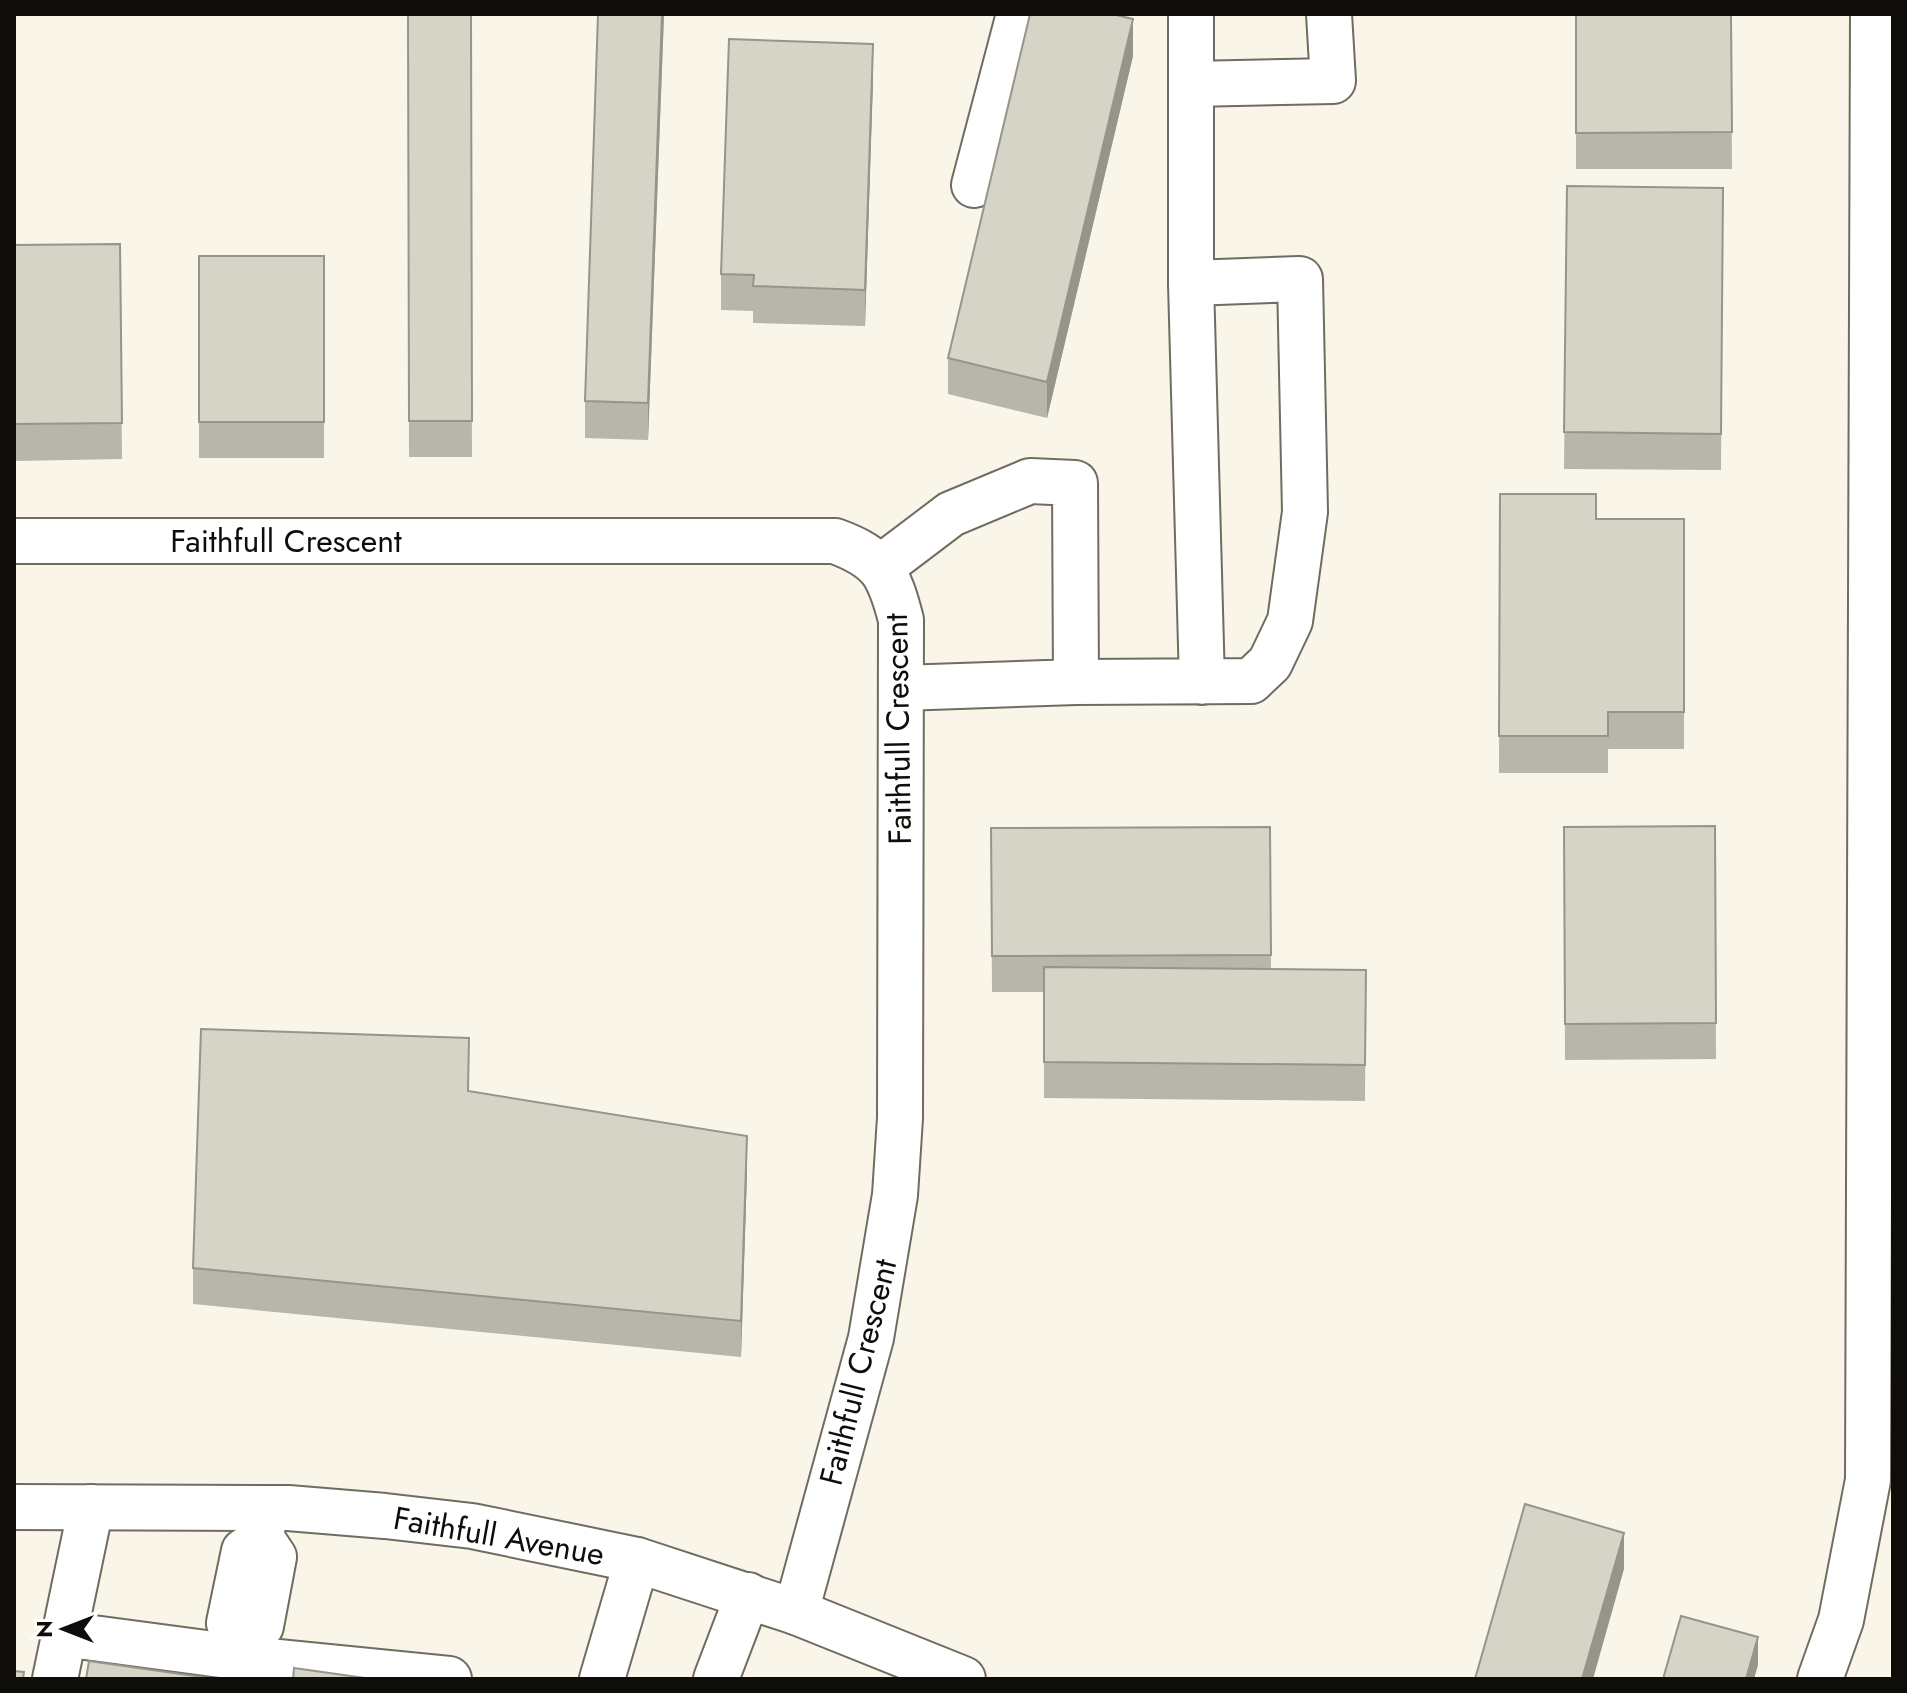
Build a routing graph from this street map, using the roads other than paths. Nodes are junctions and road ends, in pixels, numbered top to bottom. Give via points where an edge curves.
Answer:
1 (1019, 14) edge
2 (1191, 14) edge
3 (1329, 14) edge
4 (1873, 14) edge
5 (1191, 84) junction
6 (974, 185) dead end
7 (1191, 283) junction
8 (14, 541) edge
9 (881, 567) junction
10 (1076, 682) junction
11 (1202, 682) junction
12 (901, 688) junction
13 (1881, 1481) edge
14 (14, 1507) edge
15 (91, 1507) junction
16 (262, 1524) junction
17 (637, 1560) junction
18 (748, 1595) junction
19 (796, 1612) junction
20 (63, 1634) junction
21 (248, 1659) edge
22 (55, 1679) edge
23 (449, 1679) edge
24 (602, 1679) edge
25 (716, 1679) edge
26 (963, 1679) edge
27 (1820, 1679) edge

1 - 6 street
2 - 5 street
3 - 5 street via 1333,81
4 - 13 street
5 - 7 street
7 - 11 street
7 - 11 street via 1300,279 1305,512 1290,621 1270,663 1251,681
8 - 9 street, Faithfull Crescent via 835,541 860,550
9 - 10 street via 964,508 1030,481 1075,483
9 - 12 street, Faithfull Crescent via 901,620
10 - 11 street
10 - 12 street
12 - 19 street, Faithfull Crescent via 900,1118 895,1195 871,1338
13 - 27 street
14 - 15 street, Faithfull Avenue
15 - 16 street, Faithfull Avenue
15 - 20 street
16 - 17 street, Faithfull Avenue via 385,1516 472,1526
16 - 21 street via 244,1551 229,1623
17 - 18 street, Faithfull Avenue
17 - 24 street
18 - 19 street, Faithfull Avenue
18 - 25 street
19 - 26 street, Faithfull Avenue
20 - 21 street
20 - 22 street
21 - 23 street

